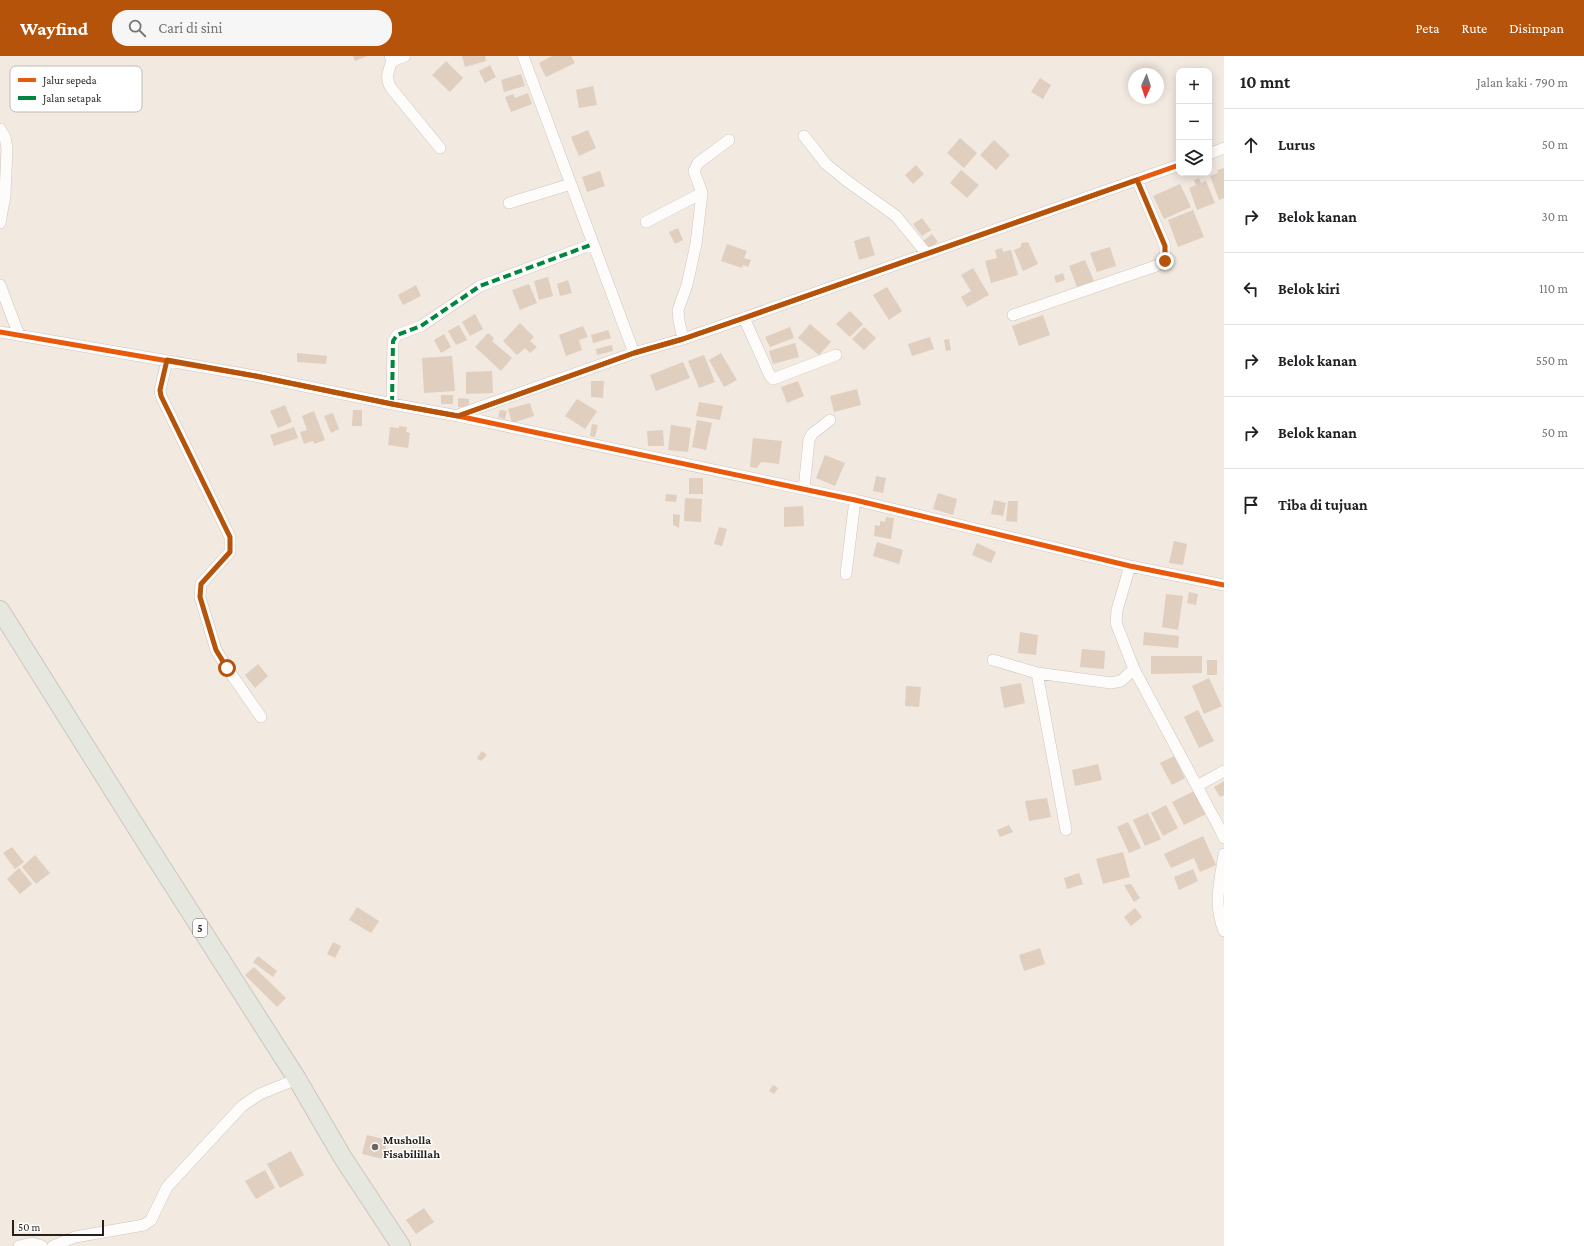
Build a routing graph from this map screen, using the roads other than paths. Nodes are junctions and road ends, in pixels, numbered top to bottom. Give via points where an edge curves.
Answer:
1 (405, 56) edge
2 (523, 56) edge
3 (391, 59) edge
4 (0, 129) edge
5 (804, 136) dead end
6 (729, 140) dead end
7 (440, 148) dead end
8 (1224, 148) edge
9 (1212, 153) edge
10 (1176, 166) edge
11 (1137, 180) junction
12 (571, 184) junction
13 (702, 193) junction
14 (509, 203) dead end
15 (646, 222) dead end
16 (0, 223) edge
17 (593, 244) junction
18 (927, 254) junction
19 (0, 285) edge
20 (1013, 315) dead end
21 (744, 318) junction
22 (0, 332) edge
23 (19, 336) junction
24 (683, 339) junction
25 (634, 353) junction
26 (836, 355) dead end
27 (167, 360) junction
28 (392, 404) junction
29 (458, 416) junction
30 (830, 420) dead end
31 (804, 489) junction
32 (855, 500) junction
33 (1130, 566) junction
34 (846, 574) dead end
35 (1224, 585) edge
36 (0, 610) edge
37 (993, 660) dead end
38 (1134, 669) junction
39 (1037, 673) junction
40 (261, 717) dead end
41 (1224, 771) edge
42 (1196, 786) junction
43 (1066, 830) dead end
44 (1224, 838) edge
45 (1224, 854) edge
46 (1224, 931) edge
47 (297, 1079) junction
48 (19, 1246) edge
49 (42, 1246) edge
50 (53, 1246) edge
51 (401, 1246) edge

1 - 3 street
2 - 12 street
3 - 7 street via 387,75 391,88
4 - 16 street via 8,148 5,195
5 - 18 street via 826,164 896,216
6 - 13 street via 695,167 694,171
8 - 9 street
10 - 11 street
11 - 18 street
11 - 20 street via 1165,246 1165,261
12 - 14 street
12 - 17 street
13 - 15 street
13 - 24 street via 696,244 687,285 678,310
17 - 25 street
17 - 28 street via 480,286 421,326 397,335 393,341
18 - 21 street
19 - 23 street
21 - 24 street
21 - 26 street via 773,379
22 - 23 street
23 - 27 street
24 - 25 street
25 - 29 street
27 - 28 street
27 - 40 street via 161,396 230,537 230,552 201,584 200,597 216,650
28 - 29 street
29 - 31 street
30 - 31 street via 812,434 809,440
31 - 32 street
32 - 33 street
32 - 34 street
33 - 35 street
33 - 38 street via 1115,616
36 - 47 highway, 5
37 - 39 street
38 - 39 street via 1121,681 1111,683
38 - 42 street
39 - 43 street
41 - 42 street
42 - 44 street
45 - 46 street via 1217,907
47 - 50 street via 260,1094 242,1106 167,1186 148,1223 75,1237
47 - 51 highway, 5 via 343,1158
48 - 49 street via 32,1243

